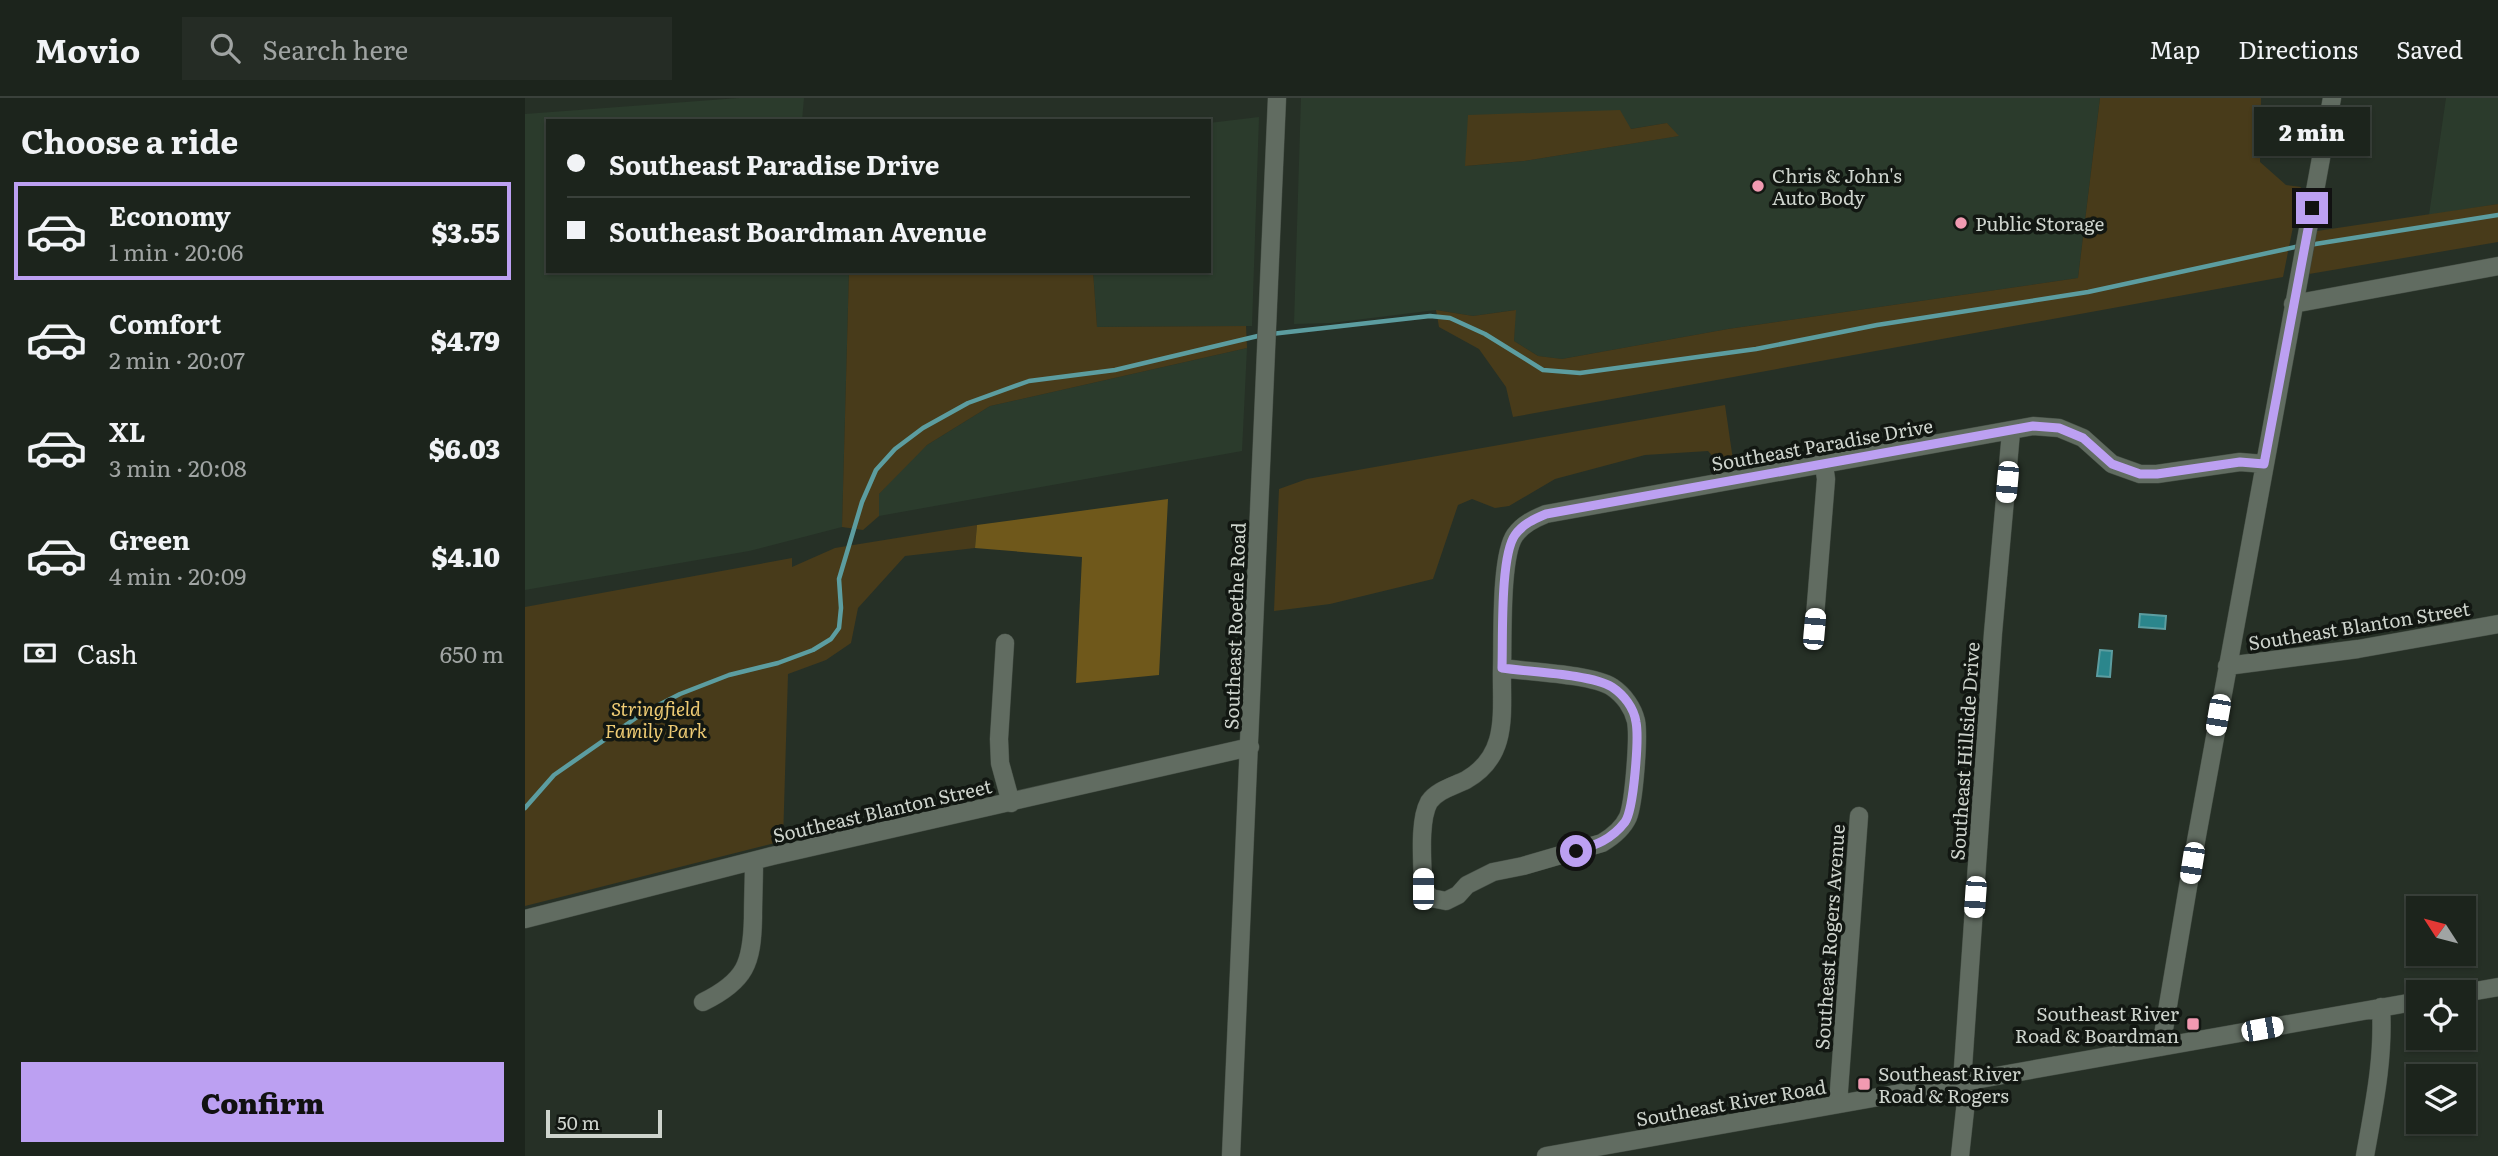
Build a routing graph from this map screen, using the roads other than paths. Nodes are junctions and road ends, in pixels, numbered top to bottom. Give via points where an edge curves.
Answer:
1 (1277, 98) edge
2 (2332, 98) edge
3 (2498, 266) edge
4 (2294, 304) junction
5 (2011, 432) junction
6 (2264, 464) junction
7 (1824, 465) junction
8 (2498, 624) edge
9 (1814, 629) dead end
10 (1005, 643) dead end
11 (2227, 666) junction
12 (1502, 668) junction
13 (1249, 747) junction
14 (1011, 803) junction
15 (1859, 816) dead end
16 (754, 862) junction
17 (525, 919) edge
18 (2498, 987) edge
19 (2476, 991) edge
20 (703, 1002) dead end
21 (2406, 1003) edge
22 (2381, 1007) junction
23 (2161, 1047) junction
24 (1962, 1082) junction
25 (1837, 1104) junction
26 (1231, 1156) edge
27 (1546, 1156) edge
28 (1961, 1156) edge
29 (2365, 1156) edge

1 - 13 street, Southeast Roethe Road
2 - 4 street
3 - 4 street
4 - 6 street
5 - 6 street, Southeast Paradise Drive via 2033,426 2059,428 2083,438 2112,464 2140,474 2240,462
5 - 7 street, Southeast Paradise Drive
5 - 24 street, Southeast Hillside Drive
6 - 11 street
7 - 9 street
7 - 12 street, Southeast Paradise Drive via 1546,514 1529,521 1514,536 1507,555
8 - 11 street, Southeast Blanton Street
10 - 14 street via 999,739
11 - 23 street
12 - 12 street, Southeast Paradise Drive via 1500,735 1494,755 1467,779 1441,791 1430,802 1423,823 1423,889 1431,898 1445,901 1493,872 1602,843 1627,819 1633,797 1636,722 1622,695 1594,680
13 - 14 street, Southeast Blanton Street
13 - 26 street, Southeast Roethe Road
14 - 16 street, Southeast Blanton Street
15 - 25 street, Southeast Rogers Avenue
16 - 17 street, Southeast Blanton Street
16 - 20 street via 751,951 736,980
18 - 19 street
21 - 22 street, Southeast River Road
22 - 23 street, Southeast River Road
22 - 29 street via 2381,1064
23 - 24 street, Southeast River Road
24 - 25 street, Southeast River Road
24 - 28 street, Southeast Hillside Drive via 1966,1101
25 - 27 street, Southeast River Road

